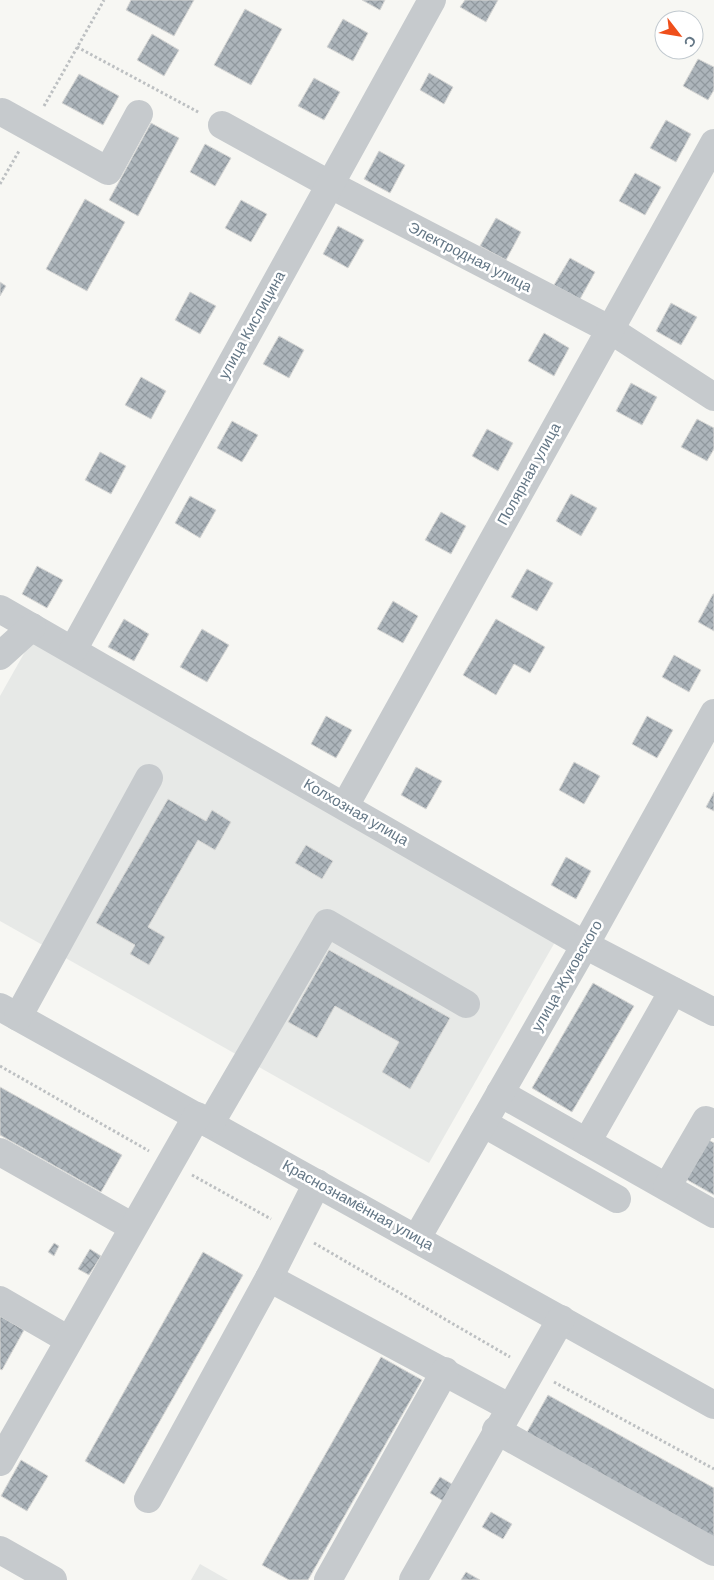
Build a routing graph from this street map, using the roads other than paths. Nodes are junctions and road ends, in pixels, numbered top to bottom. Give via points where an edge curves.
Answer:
1 (432, 0) edge
2 (2, 112) dead end
3 (139, 114) dead end
4 (222, 126) road end
5 (714, 144) edge
6 (329, 184) junction
7 (609, 329) junction
8 (714, 397) edge
9 (0, 609) edge
10 (32, 627) junction
11 (73, 650) junction
12 (0, 656) edge
13 (714, 713) edge
14 (149, 778) dead end
15 (345, 806) junction
16 (586, 945) junction
17 (673, 991) junction
18 (466, 1004) dead end
19 (9, 1012) edge
20 (714, 1012) edge
21 (500, 1093) junction
22 (204, 1120) junction
23 (483, 1123) junction
24 (714, 1124) edge
25 (587, 1142) junction
26 (0, 1152) edge
27 (317, 1182) junction
28 (667, 1187) junction
29 (618, 1199) dead end
30 (714, 1214) edge
31 (133, 1227) junction
32 (417, 1238) junction
33 (269, 1278) junction
34 (0, 1300) edge
35 (561, 1319) junction
36 (69, 1340) junction
37 (445, 1371) junction
38 (714, 1405) edge
39 (509, 1407) junction
40 (496, 1430) junction
41 (0, 1462) edge
42 (148, 1499) dead end
43 (0, 1550) edge
44 (714, 1552) edge
45 (53, 1580) edge
46 (328, 1580) edge
47 (413, 1580) edge

1 - 6 street, улица Кислицина
2 - 3 street via 108,171
4 - 6 street, Электродная улица
5 - 7 street, Полярная улица
6 - 7 street, Электродная улица
6 - 11 street, улица Кислицина
7 - 8 street, Электродная улица
7 - 15 street, Полярная улица
9 - 10 street, Колхозная улица
10 - 11 street, Колхозная улица
10 - 12 street
11 - 15 street, Колхозная улица
13 - 16 street, улица Жуковского
14 - 19 street
15 - 16 street, Колхозная улица
16 - 17 street, Колхозная улица
16 - 21 street, улица Жуковского
17 - 20 street, Колхозная улица
17 - 25 street
18 - 22 street via 327,923
19 - 22 street, Краснознамённая улица
21 - 23 street, улица Жуковского
21 - 25 street
22 - 27 street, Краснознамённая улица
22 - 31 street via 170,1163
23 - 29 street
23 - 32 street, улица Жуковского
24 - 28 street via 706,1120
25 - 28 street
26 - 31 street
27 - 32 street, Краснознамённая улица
27 - 33 street
28 - 30 street
31 - 36 street
32 - 35 street, Краснознамённая улица
33 - 37 street
33 - 42 street
34 - 36 street
35 - 38 street, Краснознамённая улица
35 - 39 street
36 - 41 street
37 - 39 street
37 - 46 street
39 - 40 street
40 - 44 street
40 - 47 street
43 - 45 street

